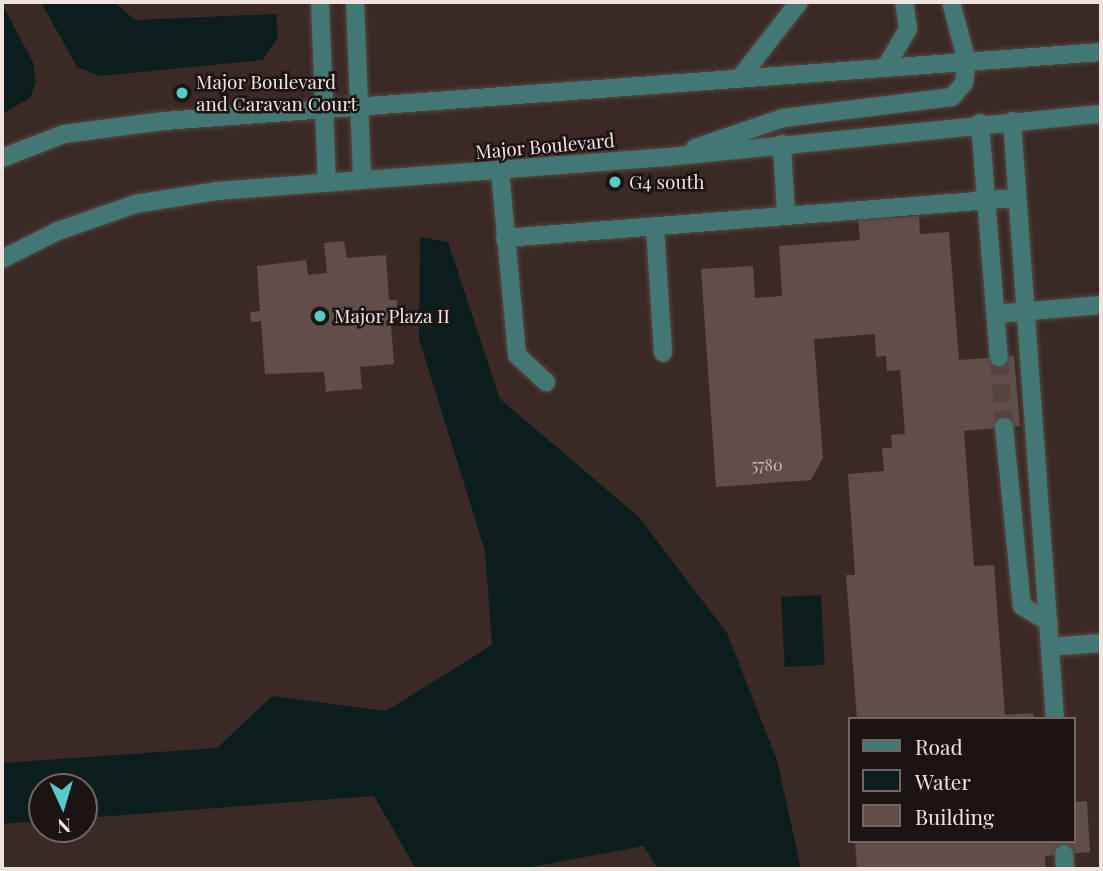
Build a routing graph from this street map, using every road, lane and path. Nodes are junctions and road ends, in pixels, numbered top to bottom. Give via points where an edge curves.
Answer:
1 (320, 2) edge
2 (355, 2) edge
3 (799, 2) edge
4 (904, 2) edge
5 (951, 2) edge
6 (1101, 52) edge
7 (967, 62) junction
8 (886, 68) junction
9 (739, 79) junction
10 (357, 107) junction
11 (322, 110) junction
12 (1101, 114) edge
13 (1012, 121) junction
14 (980, 123) junction
15 (782, 144) junction
16 (668, 157) junction
17 (2, 158) edge
18 (500, 171) junction
19 (362, 180) junction
20 (327, 183) junction
21 (1016, 198) junction
22 (986, 200) junction
23 (786, 216) junction
24 (655, 228) junction
25 (505, 239) junction
26 (2, 259) edge
27 (1101, 305) edge
28 (1024, 312) junction
29 (996, 314) junction
30 (663, 352) dead end
31 (999, 357) tunnel mouth
32 (546, 382) dead end
33 (1004, 427) tunnel mouth
34 (1049, 622) junction
35 (1101, 643) edge
36 (1051, 653) junction
37 (1101, 655) edge
38 (1055, 717) edge

1 - 11 street
2 - 10 street
3 - 9 street
4 - 8 street via 908,29
5 - 7 street
6 - 7 street
7 - 8 street
7 - 16 street via 961,88 937,103 783,118
8 - 9 street
9 - 10 street
10 - 11 street
10 - 19 street
11 - 17 street via 97,129
11 - 20 street
12 - 13 street, Major Boulevard
13 - 14 street, Major Boulevard
13 - 21 street
14 - 15 street, Major Boulevard
14 - 22 street
15 - 16 street, Major Boulevard
15 - 23 street
16 - 18 street, Major Boulevard
18 - 19 street, Major Boulevard
18 - 25 street
19 - 20 street, Major Boulevard
20 - 26 street, Major Boulevard via 135,205 58,230
21 - 22 street
21 - 28 street
22 - 23 street
22 - 29 street
23 - 24 street
24 - 25 street
24 - 30 street
25 - 32 street via 517,355
27 - 28 street
28 - 29 street
28 - 34 street
29 - 31 street
33 - 34 street via 1022,606
34 - 36 street
35 - 36 street
36 - 37 street
36 - 38 street

